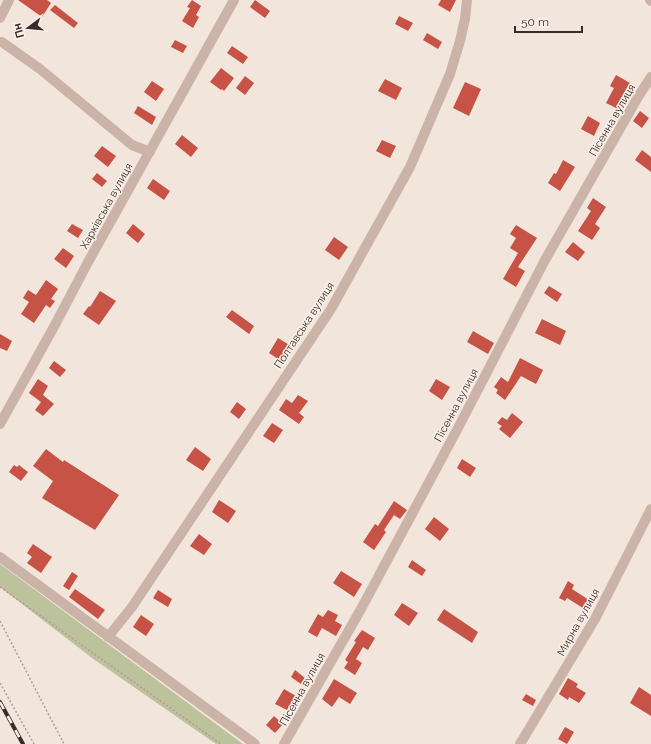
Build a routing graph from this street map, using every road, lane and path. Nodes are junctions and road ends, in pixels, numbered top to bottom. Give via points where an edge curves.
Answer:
1 (9, 0) edge
2 (234, 0) edge
3 (467, 0) edge
4 (0, 18) edge
5 (0, 42) edge
6 (651, 77) edge
7 (150, 152) junction
8 (0, 424) edge
9 (651, 508) edge
10 (0, 556) edge
11 (0, 587) edge
12 (0, 621) edge
13 (108, 637) junction
14 (0, 682) edge
15 (34, 744) edge
16 (64, 744) edge
17 (221, 744) edge
18 (255, 744) edge
19 (284, 744) edge
20 (520, 744) edge

1 - 4 street
2 - 7 street, Харківська вулиця
3 - 13 street, Полтавська вулиця via 460,41 430,125 410,167 331,309 132,607
5 - 7 street via 40,70 132,145
6 - 19 street, Пісенна вулиця via 545,260 376,581
7 - 8 street, Харківська вулиця
9 - 20 street, Мирна вулиця via 595,619
10 - 13 street
11 - 17 path
12 - 16 path
13 - 18 street
14 - 15 path

